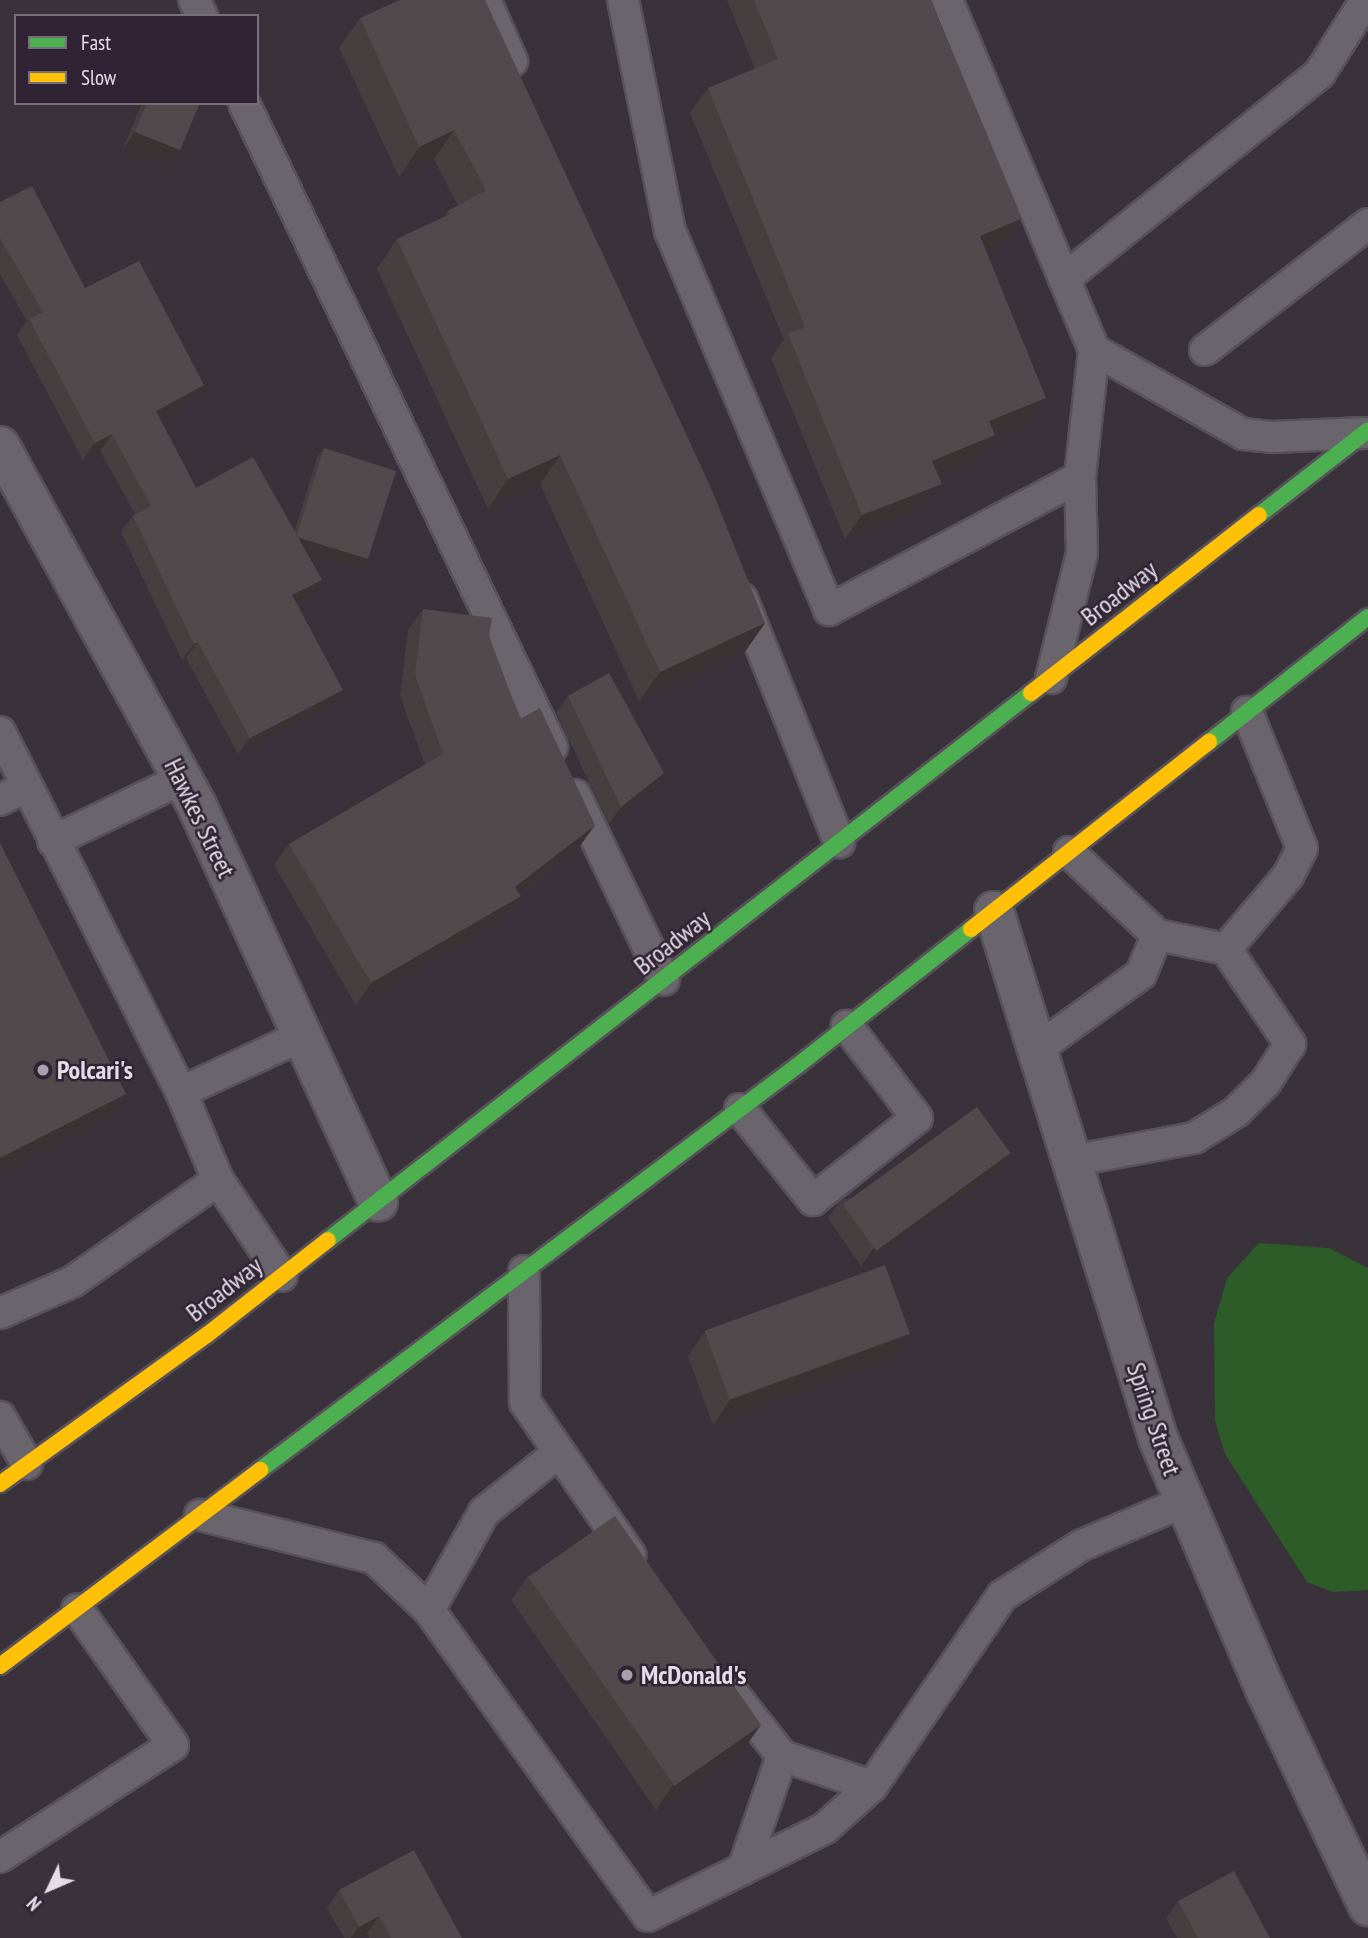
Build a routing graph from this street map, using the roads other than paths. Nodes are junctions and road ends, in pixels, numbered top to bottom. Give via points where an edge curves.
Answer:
1 (485, 0) edge
2 (623, 0) edge
3 (947, 0) edge
4 (1366, 0) edge
5 (524, 88) edge
6 (245, 105) edge
7 (1368, 224) edge
8 (1064, 279) junction
9 (1205, 349) dead end
10 (1094, 350) junction
11 (1366, 431) edge
12 (0, 446) edge
13 (1080, 477) junction
14 (731, 571) edge
15 (1365, 624) edge
16 (1051, 678) junction
17 (1247, 712) junction
18 (0, 732) edge
19 (182, 779) junction
20 (27, 786) junction
21 (0, 800) edge
22 (53, 841) junction
23 (839, 842) junction
24 (1069, 852) junction
25 (994, 911) junction
26 (1157, 935) junction
27 (1226, 949) junction
28 (664, 979) junction
29 (847, 1026) junction
30 (302, 1036) junction
31 (1037, 1049) junction
32 (181, 1092) junction
33 (740, 1109) junction
34 (1071, 1161) junction
35 (218, 1180) junction
36 (378, 1202) junction
37 (524, 1271) junction
38 (282, 1276) junction
39 (0, 1313) edge
40 (0, 1417) edge
41 (558, 1453) junction
42 (27, 1464) junction
43 (0, 1484) edge
44 (1184, 1502) junction
45 (200, 1516) junction
46 (647, 1577) edge
47 (77, 1609) junction
48 (429, 1610) junction
49 (0, 1666) edge
50 (720, 1677) edge
51 (782, 1756) junction
52 (872, 1786) junction
53 (0, 1857) edge
54 (743, 1869) junction
55 (1368, 1906) edge

1 - 5 lane
2 - 13 lane via 670,231 828,610
3 - 8 lane
4 - 8 lane via 1320,73
6 - 28 lane
7 - 9 lane
8 - 10 lane
10 - 11 lane via 1243,434 1273,437
10 - 13 lane
11 - 16 highway, Broadway
12 - 19 street, Hawkes Street
13 - 16 lane via 1082,554
14 - 23 lane
15 - 17 highway
16 - 23 highway, Broadway
17 - 24 highway
17 - 27 lane via 1302,848 1288,876
18 - 20 lane
19 - 22 lane
19 - 30 street, Hawkes Street
20 - 21 lane
20 - 22 lane
22 - 32 lane
23 - 28 highway, Broadway
24 - 25 highway
24 - 26 lane
25 - 29 highway
25 - 31 street, Spring Street
26 - 27 lane
26 - 31 lane via 1141,974
27 - 34 lane via 1290,1044 1266,1082 1236,1112 1194,1138
28 - 36 highway, Broadway
29 - 33 highway
29 - 33 lane via 917,1118 813,1200
30 - 32 lane
30 - 36 street, Hawkes Street
31 - 34 street, Spring Street
32 - 35 lane
33 - 37 highway
34 - 44 street, Spring Street via 1158,1438
35 - 38 lane
35 - 39 lane via 72,1282
36 - 38 highway, Broadway
37 - 41 lane via 526,1402
37 - 45 highway
38 - 42 highway, Broadway
40 - 42 lane
41 - 46 lane
41 - 48 lane via 484,1511
42 - 43 highway, Broadway
44 - 52 lane via 1082,1545 1002,1597
44 - 55 street, Spring Street via 1267,1693
45 - 47 highway
45 - 48 lane via 374,1558
47 - 49 highway
47 - 53 lane via 173,1745
48 - 54 lane via 649,1916
50 - 51 lane
51 - 52 lane
51 - 54 lane
52 - 54 lane via 825,1828

